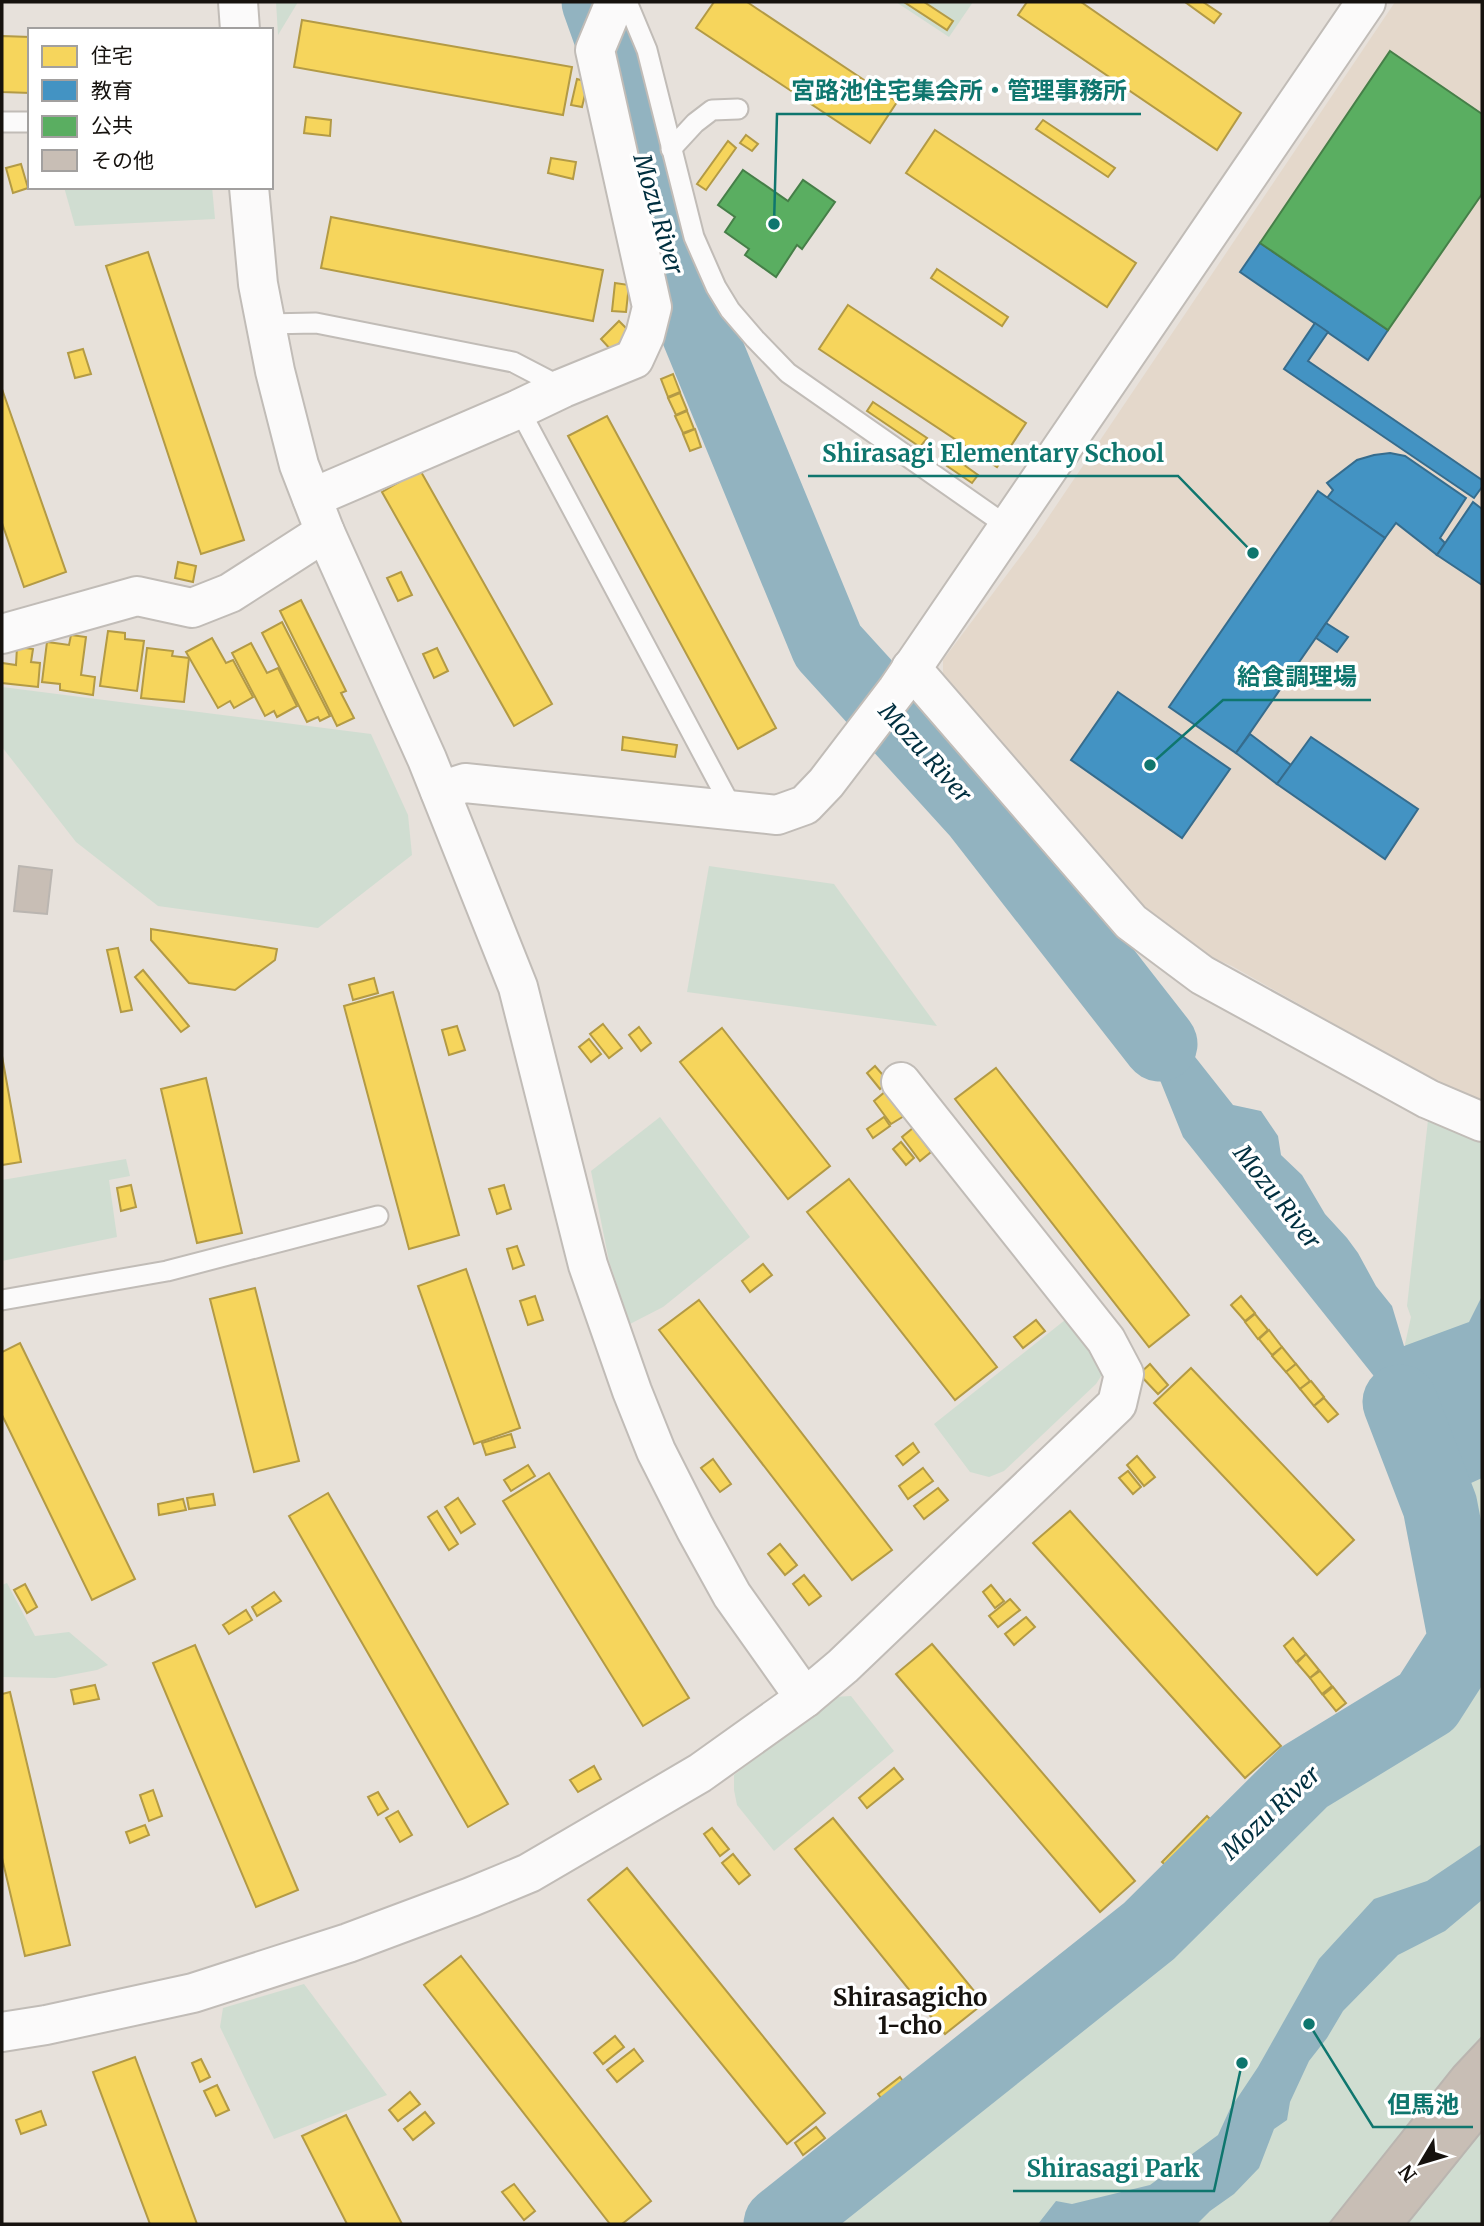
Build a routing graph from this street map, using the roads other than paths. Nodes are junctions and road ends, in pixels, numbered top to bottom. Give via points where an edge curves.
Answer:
1 (238, 2) edge
2 (1366, 2) edge
3 (613, 14) edge
4 (240, 28) edge
5 (738, 109) dead end
6 (2, 122) edge
7 (28, 122) edge
8 (671, 149) junction
9 (249, 189) edge
10 (266, 324) junction
11 (563, 388) junction
12 (519, 409) junction
13 (318, 515) junction
14 (1007, 526) junction
15 (2, 634) edge
16 (894, 693) junction
17 (440, 791) junction
18 (733, 810) junction
19 (901, 1082) dead end
20 (1482, 1122) edge
21 (378, 1216) dead end
22 (2, 1300) edge
23 (805, 1698) junction
24 (2, 2032) edge

1 - 4 street
2 - 14 street
3 - 8 lane via 647,50
3 - 11 street via 595,50 652,306 634,359
5 - 8 lane via 712,110
6 - 7 lane
8 - 14 lane via 694,237 716,287 755,339 788,373
9 - 10 street
10 - 11 lane via 316,323 513,362
10 - 13 street via 299,465
11 - 12 street
12 - 13 street
12 - 18 lane
13 - 15 street via 230,593 192,608 137,596
13 - 17 street
14 - 16 street
16 - 18 street via 827,783 805,805 778,815
16 - 20 street via 1131,922 1202,975 1429,1099
17 - 18 street via 465,783
17 - 23 street via 518,987 588,1265 656,1451 732,1595
19 - 23 street via 1106,1340 1124,1374 1117,1404
21 - 22 lane via 167,1271
23 - 24 street via 649,1804 529,1873 471,1898 193,1993

